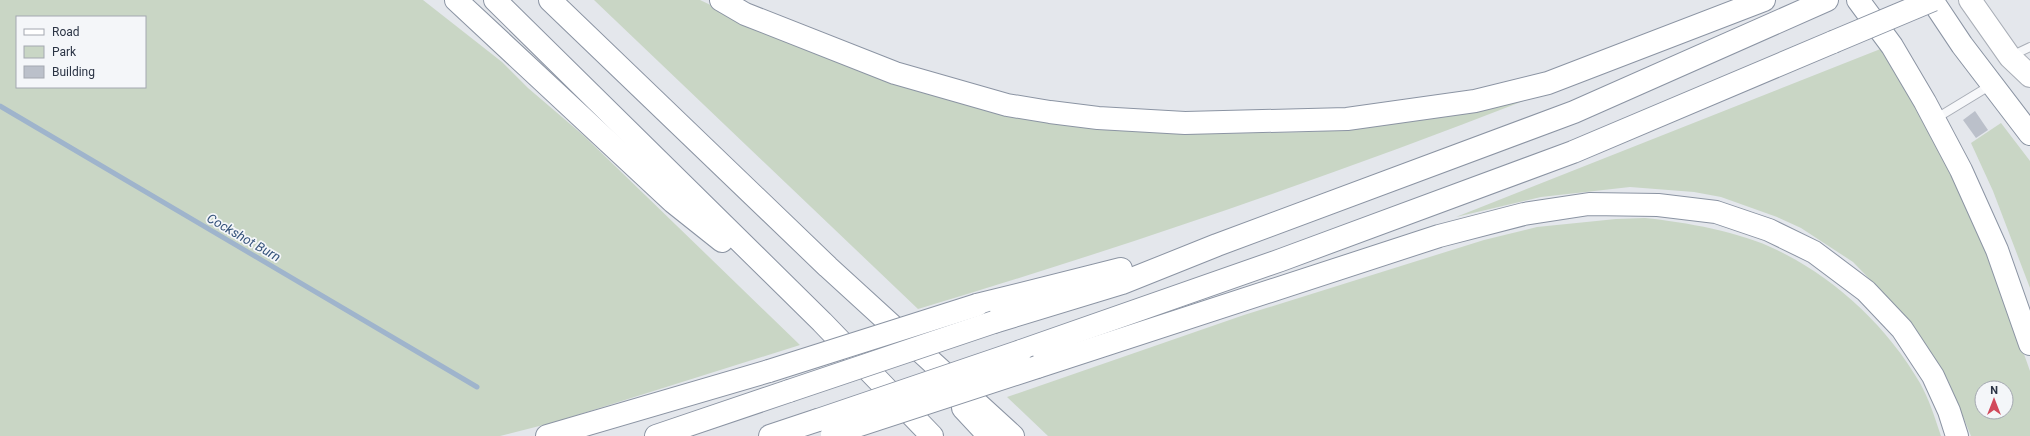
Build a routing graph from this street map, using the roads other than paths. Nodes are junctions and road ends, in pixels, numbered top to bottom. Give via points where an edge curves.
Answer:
1 (456, 0) edge
2 (494, 0) edge
3 (550, 0) edge
4 (721, 0) edge
5 (1764, 0) edge
6 (1858, 0) edge
7 (1932, 0) edge
8 (1970, 0) edge
9 (1818, 4) edge
10 (2030, 46) edge
11 (2010, 57) junction
12 (2030, 76) edge
13 (1992, 84) junction
14 (1934, 120) junction
15 (2030, 134) edge
16 (1217, 245) junction
17 (828, 267) junction
18 (822, 322) junction
19 (2030, 344) edge
20 (824, 430) edge
21 (547, 436) edge
22 (656, 436) edge
23 (770, 436) edge
24 (932, 436) edge
25 (990, 436) edge
26 (1013, 436) edge
27 (1957, 436) edge

1 - 18 main road via 673,202
2 - 18 main road
3 - 17 main road
4 - 5 main road via 745,14 895,73 1007,105 1098,118 1185,123 1346,119 1475,101 1548,83
6 - 14 main road via 1892,46
7 - 13 main road
7 - 20 main road, bridge via 1573,152 1281,260 1022,351
8 - 11 main road
9 - 16 main road via 1574,112
10 - 11 lane
11 - 12 main road
13 - 14 lane
13 - 15 main road
14 - 19 main road via 1961,170 1997,250
16 - 21 main road, bridge via 977,305 769,371
16 - 22 main road, bridge via 1122,283 994,322
17 - 25 main road
17 - 26 main road
18 - 24 main road
20 - 23 main road
20 - 27 main road, bridge via 1037,367 1439,236 1516,216 1589,204 1658,205 1716,212 1769,230 1814,252 1866,290 1902,329 1933,376 1949,410

